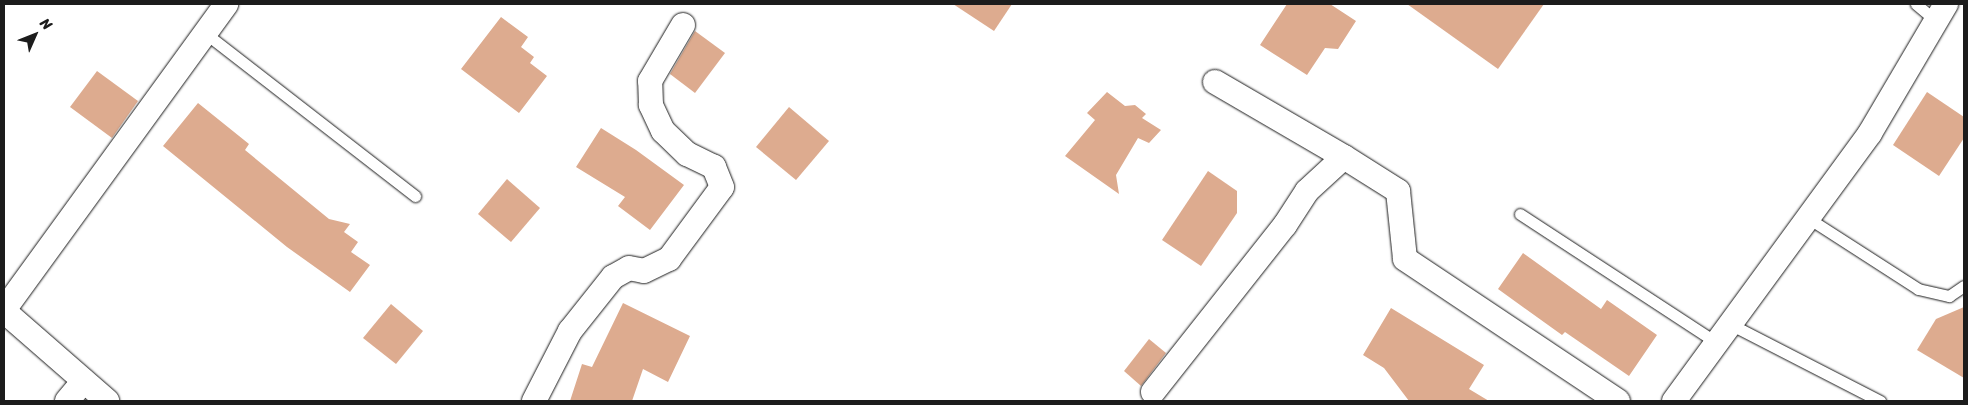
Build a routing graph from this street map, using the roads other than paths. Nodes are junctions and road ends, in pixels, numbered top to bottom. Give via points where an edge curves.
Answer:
1 (226, 4) edge
2 (1916, 4) edge
3 (1941, 13) edge
4 (683, 25) dead end
5 (205, 32) junction
6 (1216, 82) dead end
7 (1344, 157) junction
8 (415, 196) dead end
9 (1520, 214) dead end
10 (1808, 218) junction
11 (1964, 286) edge
12 (4, 310) edge
13 (1730, 324) junction
14 (1717, 343) junction
15 (84, 381) junction
16 (1153, 392) dead end
17 (67, 401) edge
18 (107, 401) edge
19 (534, 401) edge
20 (1618, 401) edge
21 (1674, 401) edge
22 (1880, 401) edge

1 - 5 street
2 - 3 lane
3 - 10 street via 1870,133
4 - 19 street via 650,81 651,105 663,131 687,154 714,167 722,187 669,259 644,270 629,268 613,276 570,331
5 - 8 lane
5 - 12 street
6 - 7 street
7 - 16 street via 1307,191 1285,225
7 - 20 street via 1398,191 1405,259
9 - 14 lane
10 - 11 lane via 1918,289 1949,296
10 - 13 street
12 - 15 street
13 - 14 street
13 - 22 lane
14 - 21 street
15 - 17 street
15 - 18 street

